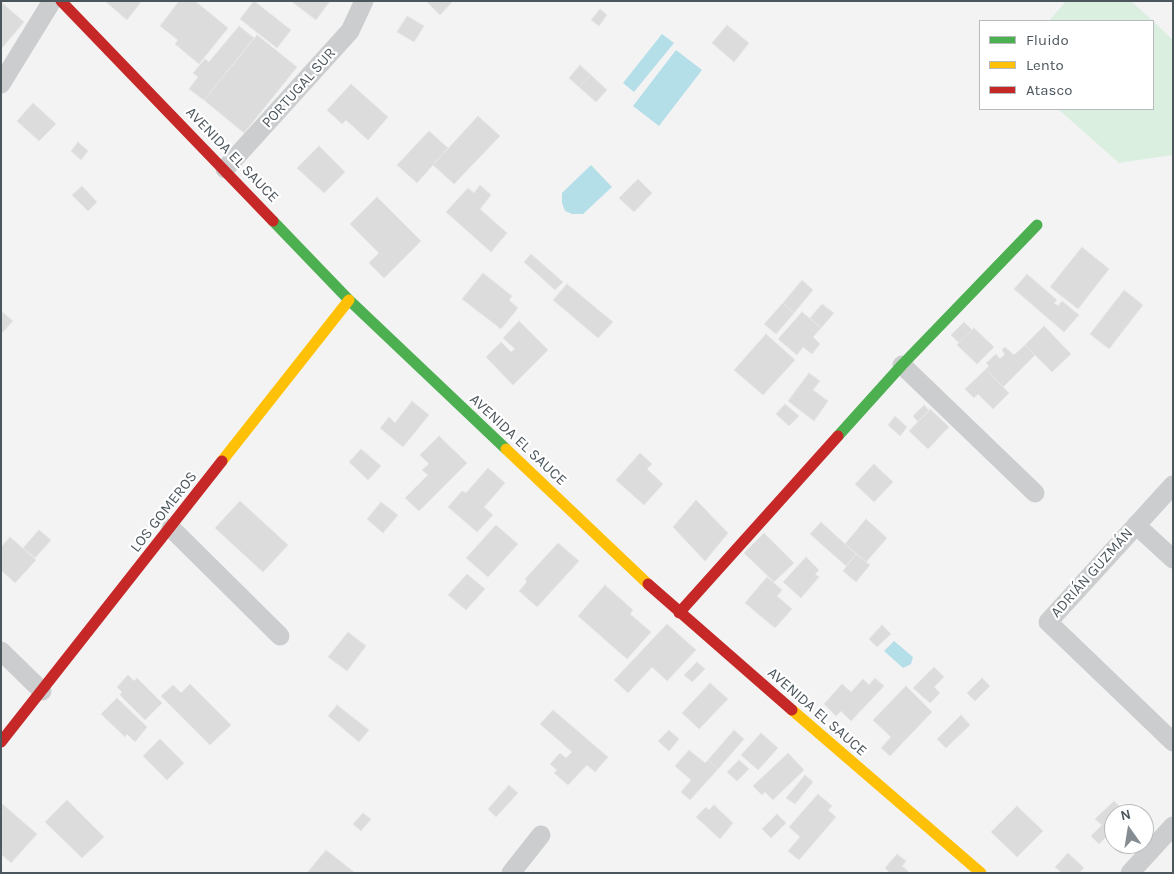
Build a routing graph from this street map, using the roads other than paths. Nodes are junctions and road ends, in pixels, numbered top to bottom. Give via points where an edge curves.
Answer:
1 (52, 1) edge
2 (61, 1) edge
3 (364, 1) edge
4 (1, 84) edge
5 (225, 168) junction
6 (1037, 225) dead end
7 (349, 300) junction
8 (902, 365) junction
9 (1173, 485) edge
10 (1035, 493) dead end
11 (1136, 525) junction
12 (171, 528) junction
13 (1173, 559) edge
14 (679, 612) junction
15 (280, 636) dead end
16 (1, 652) edge
17 (42, 691) junction
18 (1, 742) edge
19 (1173, 742) edge
20 (1173, 826) edge
21 (541, 835) dead end
22 (511, 873) edge
23 (981, 873) edge
24 (1130, 873) edge

1 - 4 street
2 - 5 street, AVENIDA EL SAUCE
3 - 5 street, PORTUGAL SUR via 350,31
5 - 7 street, AVENIDA EL SAUCE
6 - 8 street
7 - 12 street, LOS GOMEROS
7 - 14 street, AVENIDA EL SAUCE
8 - 10 street
8 - 14 street
9 - 11 street, ADRIÁN GUZMÁN
11 - 13 street
11 - 19 street, ADRIÁN GUZMÁN via 1048,622
12 - 15 street
12 - 17 street, LOS GOMEROS
14 - 23 street, AVENIDA EL SAUCE
16 - 17 street
17 - 18 street, LOS GOMEROS
20 - 24 street
21 - 22 street

